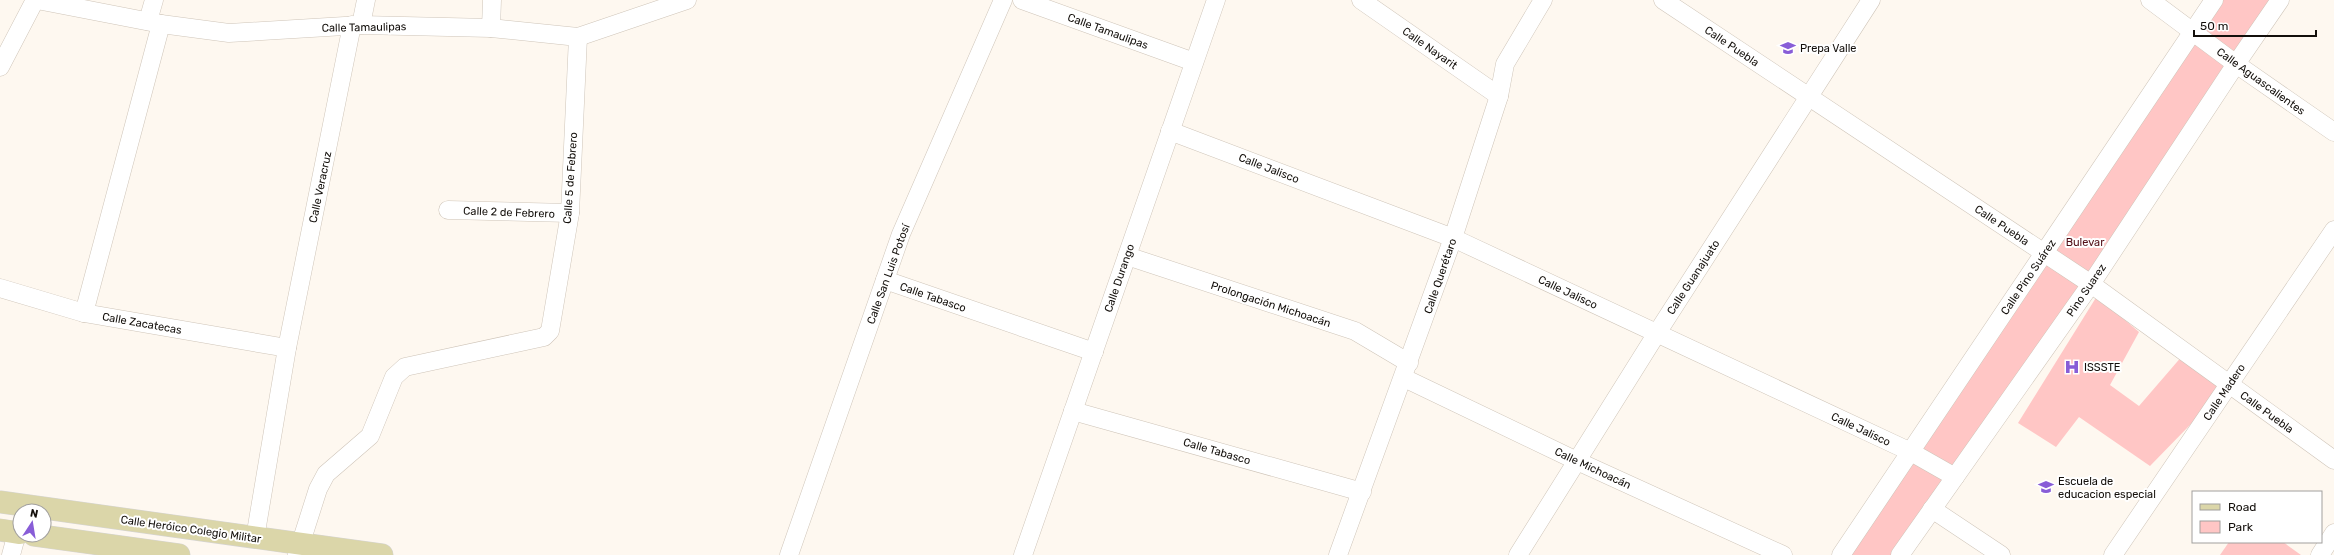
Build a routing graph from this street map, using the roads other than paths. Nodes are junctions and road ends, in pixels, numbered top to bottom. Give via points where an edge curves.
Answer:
1 (36, 0) edge
2 (154, 0) edge
3 (366, 0) edge
4 (492, 0) edge
5 (687, 0) edge
6 (1003, 0) edge
7 (1022, 0) edge
8 (1216, 0) edge
9 (1360, 0) edge
10 (1542, 0) edge
11 (1663, 0) edge
12 (1871, 0) edge
13 (2150, 0) edge
14 (2214, 0) edge
15 (2280, 0) edge
16 (155, 23) junction
17 (357, 25) junction
18 (491, 28) junction
19 (2193, 31) junction
20 (578, 37) junction
21 (1194, 62) junction
22 (2236, 64) junction
23 (0, 67) edge
24 (1499, 96) junction
25 (1808, 97) junction
26 (1170, 131) junction
27 (2334, 132) edge
28 (448, 210) dead end
29 (570, 214) junction
30 (2334, 230) edge
31 (1453, 238) junction
32 (2044, 253) junction
33 (1126, 256) junction
34 (885, 280) junction
35 (2091, 284) junction
36 (0, 288) edge
37 (84, 313) junction
38 (1657, 333) junction
39 (287, 348) junction
40 (1094, 352) junction
41 (1407, 370) junction
42 (2229, 385) junction
43 (1073, 411) junction
44 (1911, 452) junction
45 (2334, 460) edge
46 (1577, 461) junction
47 (1955, 477) junction
48 (1362, 492) junction
49 (0, 502) edge
50 (1932, 510) junction
51 (2334, 533) edge
52 (52, 538) edge
53 (254, 538) junction
54 (15, 543) edge
55 (298, 549) edge
56 (11, 555) edge
57 (179, 555) edge
58 (382, 555) edge
59 (790, 555) edge
60 (1023, 555) edge
61 (1338, 555) edge
62 (1518, 555) edge
63 (1783, 555) edge
64 (1841, 555) edge
65 (1900, 555) edge
66 (2001, 555) edge
67 (2114, 555) edge
68 (2320, 555) edge

1 - 16 street, Calle Tamaulipas
1 - 23 street
2 - 16 street
3 - 17 street, Calle Veracruz
4 - 18 street
5 - 20 street, Calle Tamaulipas
6 - 34 street, Calle San Luis Potosí via 901,234
7 - 21 street, Calle Tamaulipas
8 - 21 street, Calle Durango
9 - 24 street, Calle Nayarit
10 - 24 street, Calle Querétaro via 1505,64
11 - 25 street, Calle Puebla
12 - 25 street, Calle Guanajuato
13 - 19 street, Calle Aguascalientes
14 - 19 street, Calle Pino Suárez
15 - 22 street, Pino Suarez
16 - 17 street, Calle Tamaulipas via 230,33
16 - 37 street
17 - 18 street, Calle Tamaulipas
17 - 39 street, Calle Veracruz
18 - 20 street, Calle Tamaulipas
19 - 22 street, Calle Aguascalientes
19 - 32 street, Calle Pino Suárez
20 - 29 street, Calle 5 de Febrero
21 - 26 street, Calle Durango
22 - 27 street, Calle Aguascalientes
22 - 35 street, Pino Suarez
24 - 31 street, Calle Querétaro
25 - 32 street, Calle Puebla
25 - 38 street, Calle Guanajuato
26 - 31 street, Calle Jalisco
26 - 33 street, Calle Durango
28 - 29 street, Calle 2 de Febrero
29 - 55 street, Calle 5 de Febrero via 550,331 544,337 405,367 394,377 370,436 326,474 318,488
30 - 42 street, Calle Madero
31 - 38 street, Calle Jalisco
31 - 41 street, Calle Querétaro
32 - 35 street, Calle Puebla
32 - 44 street, Calle Pino Suárez
33 - 40 street, Calle Durango
33 - 41 street, Prolongación Michoacán via 1355,331
34 - 40 street, Calle Tabasco
34 - 59 street, Calle San Luis Potosí
35 - 42 street, Calle Puebla
35 - 47 street, Pino Suarez
36 - 37 street, Calle Zacatecas
37 - 39 street, Calle Zacatecas
38 - 44 street, Calle Jalisco
38 - 46 street, Calle Guanajuato
39 - 53 street, Calle Veracruz
40 - 43 street, Calle Durango
41 - 46 street, Calle Michoacán
41 - 48 street, Calle Querétaro via 1391,406
42 - 45 street, Calle Puebla
42 - 67 street, Calle Madero
43 - 48 street, Calle Tabasco
43 - 60 street, Calle Durango
44 - 47 street, Calle Jalisco
44 - 64 street, Calle Pino Suárez
46 - 62 street, Calle Guanajuato
46 - 63 street, Calle Michoacán
47 - 50 street, Pino Suarez
48 - 61 street, Calle Querétaro
49 - 53 main road, Calle Heróico Colegio Militar
50 - 65 street, Pino Suarez
50 - 66 street
51 - 68 street
52 - 57 main road
53 - 55 main road, Calle Heróico Colegio Militar
54 - 56 street
55 - 58 main road, Calle Heróico Colegio Militar

